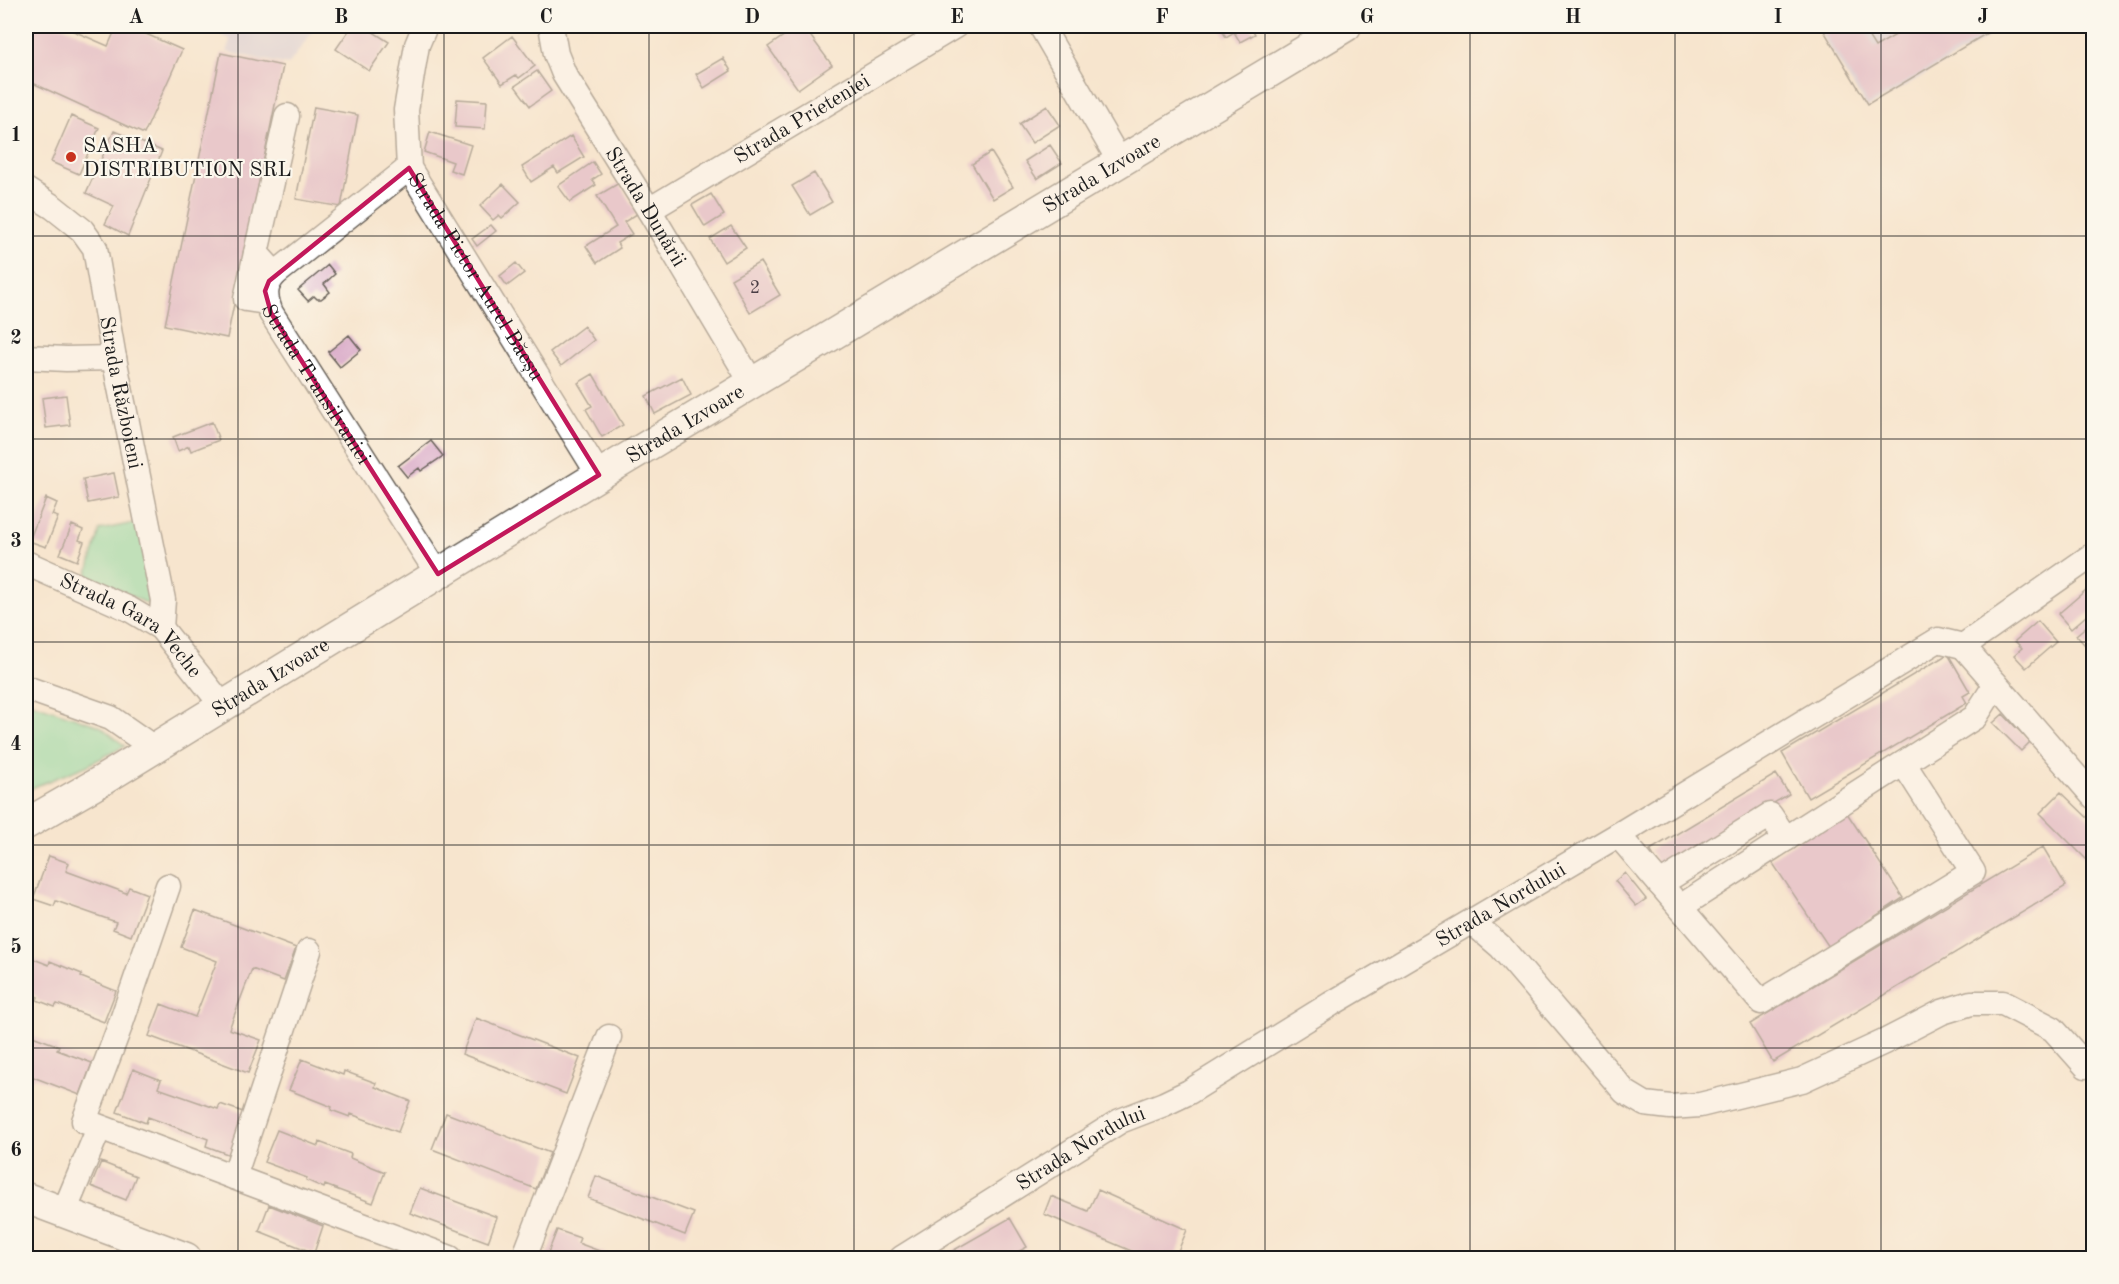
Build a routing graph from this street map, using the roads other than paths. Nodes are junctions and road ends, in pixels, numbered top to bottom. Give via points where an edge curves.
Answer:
1 (425, 26) edge
2 (551, 26) edge
3 (955, 26) edge
4 (1041, 26) edge
5 (1346, 26) edge
6 (286, 116) dead end
7 (1120, 162) junction
8 (409, 168) junction
9 (26, 190) edge
10 (649, 210) junction
11 (256, 253) junction
12 (275, 274) junction
13 (266, 302) junction
14 (26, 357) edge
15 (114, 358) junction
16 (752, 383) junction
17 (599, 476) junction
18 (2094, 554) edge
19 (26, 563) edge
20 (438, 574) junction
21 (161, 628) junction
22 (1963, 645) junction
23 (1996, 684) junction
24 (26, 688) edge
25 (222, 705) junction
26 (154, 748) junction
27 (1904, 764) junction
28 (2094, 797) edge
29 (26, 824) edge
30 (1618, 835) junction
31 (1786, 839) junction
32 (1660, 884) junction
33 (168, 886) dead end
34 (1680, 907) junction
35 (1472, 922) junction
36 (309, 951) dead end
37 (609, 1036) dead end
38 (2086, 1066) dead end
39 (99, 1128) junction
40 (234, 1177) junction
41 (26, 1198) edge
42 (64, 1212) junction
43 (139, 1250) edge
44 (186, 1258) edge
45 (450, 1258) edge
46 (524, 1258) edge
47 (902, 1258) edge

1 - 8 street, Strada Pictor Aurel Băeșu via 417,45 406,110
2 - 10 street, Strada Dunării via 564,74
3 - 10 street, Strada Prieteniei
4 - 7 street
5 - 7 main road, Strada Izvoare
6 - 11 street
7 - 16 main road, Strada Izvoare
8 - 12 street, Strada Transilvaniei
8 - 17 street, Strada Pictor Aurel Băeșu
9 - 15 street, Strada Războieni via 82,230 95,248
10 - 16 street, Strada Dunării
11 - 12 street
11 - 13 street via 246,299
12 - 13 street, Strada Transilvaniei via 265,291
13 - 20 street, Strada Transilvaniei
14 - 15 street
15 - 21 street, Strada Războieni via 163,600
16 - 17 main road, Strada Izvoare
17 - 20 main road, Strada Izvoare
18 - 22 street
19 - 21 street, Strada Gara Veche via 129,609
20 - 25 main road, Strada Izvoare
21 - 25 street, Strada Gara Veche
22 - 23 street
22 - 30 street, Strada Nordului via 1938,640
23 - 27 street via 1975,717
23 - 28 street
24 - 26 street via 111,718
25 - 26 main road, Strada Izvoare
26 - 29 main road, Strada Izvoare
27 - 31 street
27 - 34 street via 1973,872 1761,1002
30 - 32 street
30 - 35 street, Strada Nordului
31 - 32 street via 1770,815
31 - 34 street
32 - 34 street
33 - 39 street via 84,1121
35 - 38 street via 1501,947 1625,1092 1645,1104 1700,1105 1802,1080 1942,1012 1971,1003 2003,1003 2053,1029
35 - 47 street, Strada Nordului via 1189,1092 1120,1121
36 - 40 street
37 - 46 street
39 - 40 street
39 - 42 street
40 - 45 street
41 - 42 main road
42 - 43 main road
43 - 44 main road

